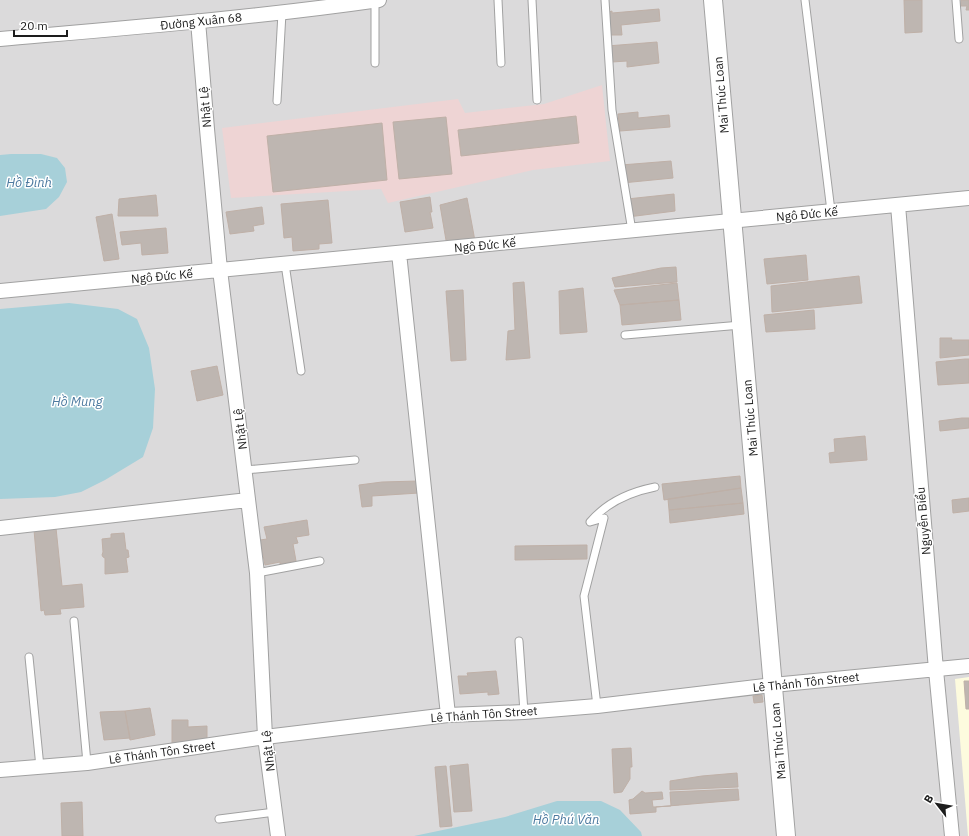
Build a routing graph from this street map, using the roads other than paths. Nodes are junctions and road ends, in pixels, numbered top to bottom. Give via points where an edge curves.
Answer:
1 (375, 0) edge
2 (378, 0) edge
3 (498, 0) edge
4 (532, 0) edge
5 (605, 0) edge
6 (713, 0) edge
7 (805, 0) edge
8 (956, 0) edge
9 (282, 13) junction
10 (198, 21) junction
11 (0, 39) edge
12 (959, 39) dead end
13 (375, 63) dead end
14 (501, 63) dead end
15 (537, 100) dead end
16 (277, 101) dead end
17 (969, 198) edge
18 (898, 205) junction
19 (831, 212) junction
20 (732, 221) junction
21 (632, 230) junction
22 (399, 253) junction
23 (285, 264) junction
24 (220, 270) junction
25 (0, 291) edge
26 (741, 325) junction
27 (625, 335) dead end
28 (301, 371) dead end
29 (355, 460) dead end
30 (245, 470) junction
31 (655, 486) dead end
32 (248, 500) junction
33 (0, 528) edge
34 (320, 562) dead end
35 (257, 573) junction
36 (74, 621) dead end
37 (519, 641) dead end
38 (28, 656) dead end
39 (969, 666) edge
40 (936, 670) junction
41 (773, 685) junction
42 (597, 706) junction
43 (524, 712) junction
44 (448, 715) junction
45 (265, 737) junction
46 (88, 763) junction
47 (40, 767) junction
48 (0, 770) edge
49 (275, 812) junction
50 (219, 819) dead end
51 (278, 836) edge
52 (786, 836) edge
53 (952, 836) edge

1 - 2 street, Đường Xuân 68
1 - 9 street, Đường Xuân 68
1 - 13 lane
3 - 14 lane
4 - 15 lane
5 - 21 lane via 612,110
6 - 20 street, Mai Thúc Loan
7 - 19 lane
8 - 12 lane
9 - 10 street, Đường Xuân 68
9 - 16 lane
10 - 11 street, Đường Xuân 68
10 - 24 street, Nhật Lệ
17 - 18 street, Ngô Đức Kế
18 - 19 street, Ngô Đức Kế
18 - 40 street, Nguyễn Biểu
19 - 20 street, Ngô Đức Kế
20 - 21 street, Ngô Đức Kế
20 - 26 street, Mai Thúc Loan
21 - 22 street, Ngô Đức Kế
22 - 23 street, Ngô Đức Kế
22 - 44 street
23 - 24 street, Ngô Đức Kế
23 - 28 lane
24 - 25 street, Ngô Đức Kế
24 - 30 street, Nhật Lệ
26 - 27 lane
26 - 41 street, Mai Thúc Loan
29 - 30 lane
30 - 32 street, Nhật Lệ
31 - 42 lane via 623,497 598,513 590,522 604,518 584,596
32 - 33 street
32 - 35 street, Nhật Lệ
34 - 35 lane
35 - 45 street, Nhật Lệ
36 - 46 lane
37 - 43 lane
38 - 47 lane
39 - 40 street, Lê Thánh Tôn Street
40 - 41 street, Lê Thánh Tôn Street
40 - 53 street, Nguyễn Biểu
41 - 42 street, Lê Thánh Tôn Street
41 - 52 street, Mai Thúc Loan
42 - 43 street, Lê Thánh Tôn Street
43 - 44 street, Lê Thánh Tôn Street
44 - 45 street, Lê Thánh Tôn Street
45 - 46 street, Lê Thánh Tôn Street
45 - 49 street, Nhật Lệ
46 - 47 street, Lê Thánh Tôn Street
47 - 48 street, Lê Thánh Tôn Street
49 - 50 lane
49 - 51 street, Nhật Lệ

